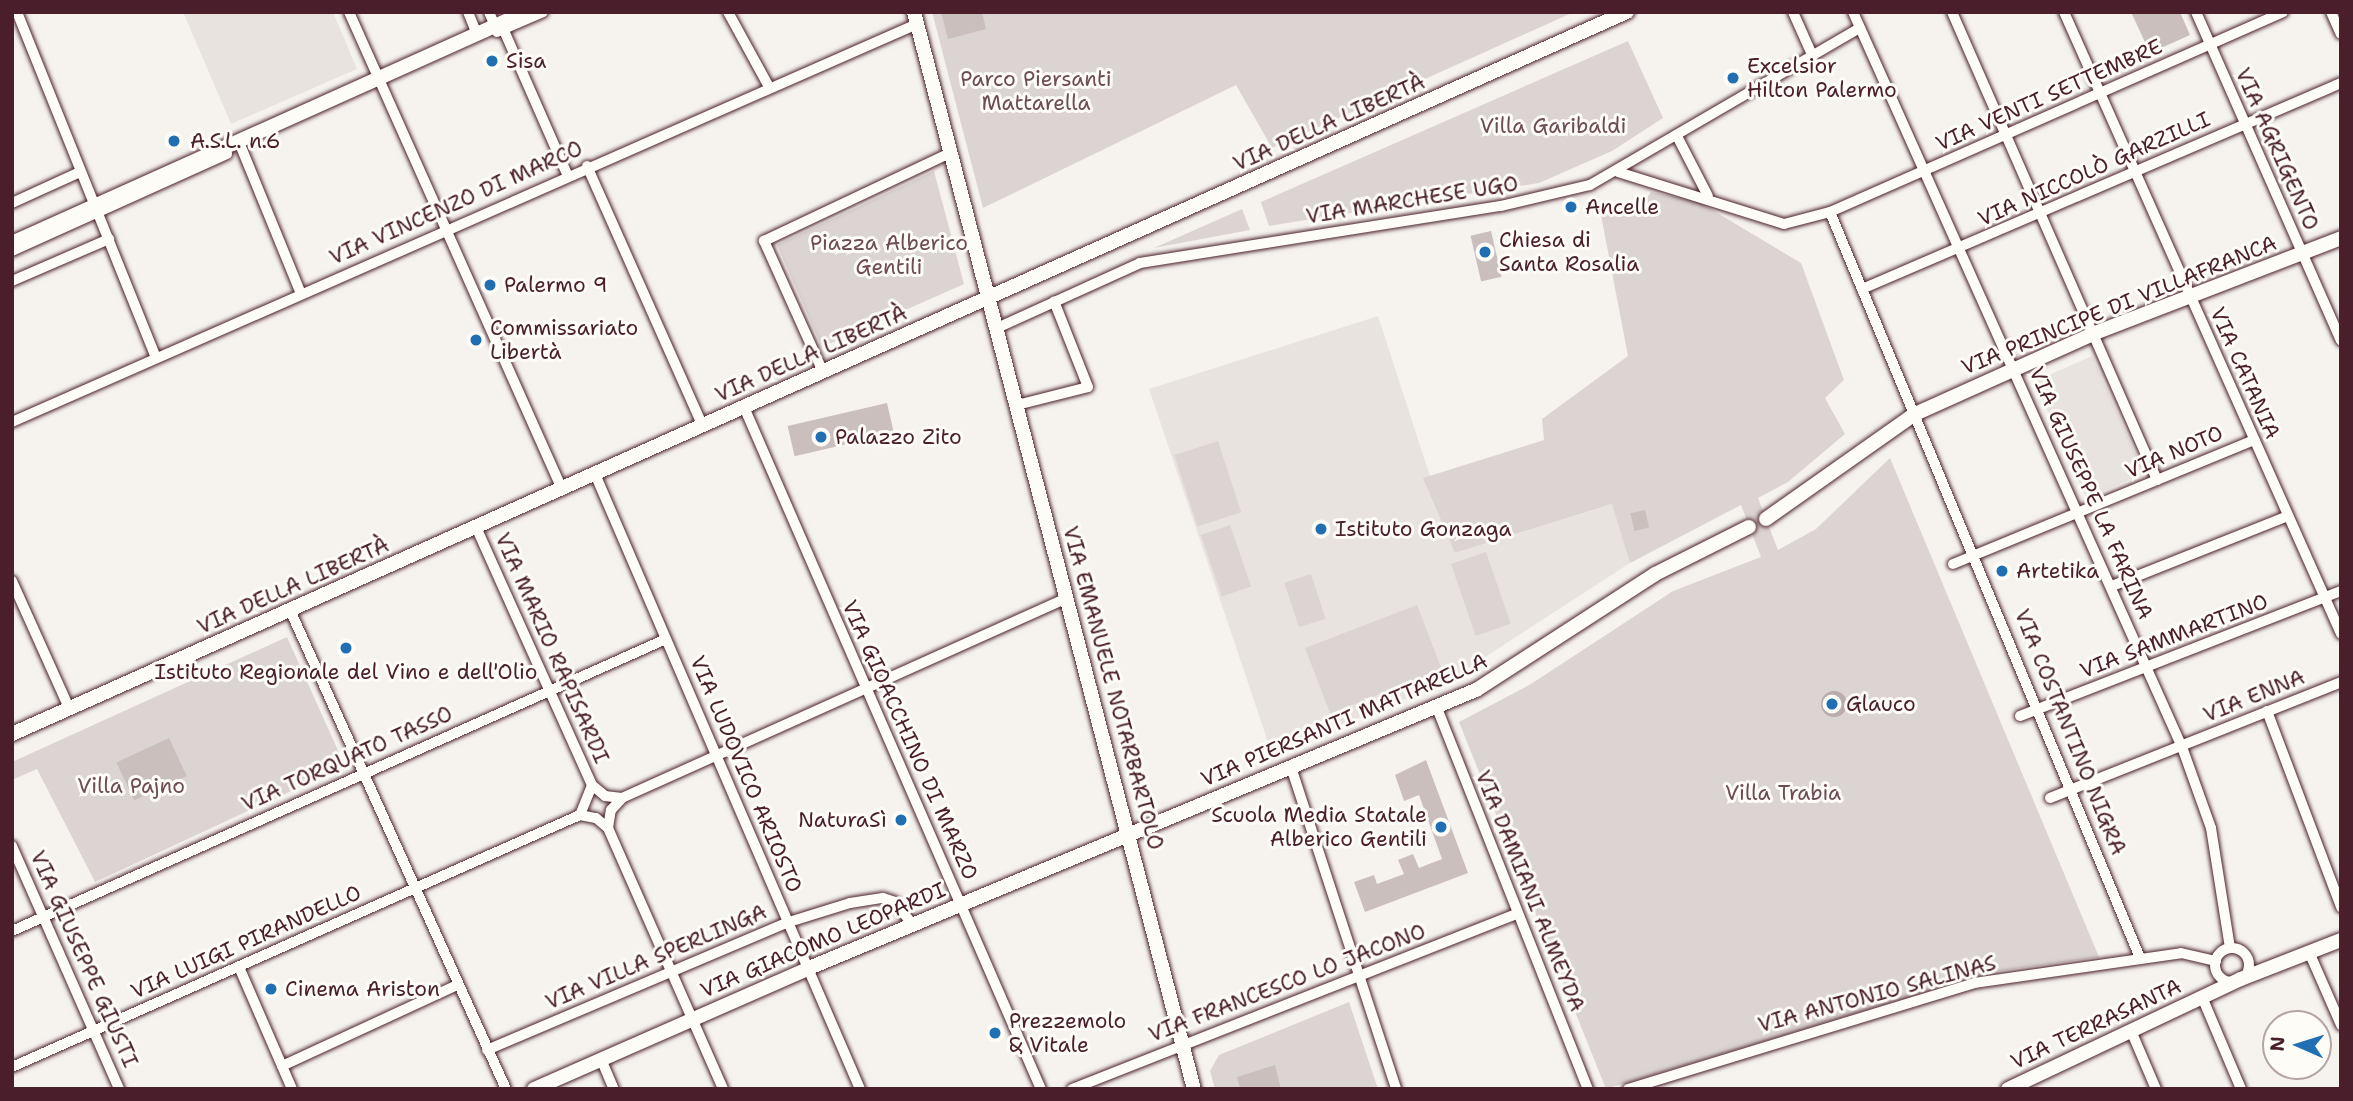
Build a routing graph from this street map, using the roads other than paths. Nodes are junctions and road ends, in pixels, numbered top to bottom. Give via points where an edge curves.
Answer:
1 (349, 12) edge
2 (468, 12) edge
3 (526, 12) edge
4 (543, 12) edge
5 (728, 12) edge
6 (1627, 12) edge
7 (1793, 12) edge
8 (1853, 12) edge
9 (1952, 12) edge
10 (2064, 12) edge
11 (2196, 12) edge
12 (2283, 12) edge
13 (2331, 12) edge
14 (15, 13) edge
15 (915, 18) edge
16 (497, 23) edge
17 (1860, 28) junction
18 (477, 34) junction
19 (2341, 34) edge
20 (2210, 45) junction
21 (1813, 57) junction
22 (380, 81) junction
23 (2341, 83) edge
24 (768, 85) junction
25 (2100, 94) junction
26 (2245, 124) junction
27 (2007, 135) junction
28 (1678, 138) junction
29 (240, 145) junction
30 (950, 153) junction
31 (587, 166) junction
32 (1925, 171) junction
33 (80, 172) junction
34 (1619, 172) junction
35 (2135, 172) junction
36 (567, 174) junction
37 (1709, 196) junction
38 (12, 203) edge
39 (96, 210) junction
40 (1830, 212) junction
41 (2041, 213) junction
42 (447, 228) junction
43 (2341, 237) edge
44 (109, 239) junction
45 (12, 243) edge
46 (1960, 248) junction
47 (12, 251) edge
48 (2301, 253) junction
49 (12, 281) edge
50 (1862, 289) junction
51 (301, 294) junction
52 (2189, 296) junction
53 (989, 299) junction
54 (1054, 301) junction
55 (997, 328) junction
56 (2095, 333) junction
57 (2341, 340) edge
58 (156, 358) junction
59 (2015, 369) junction
60 (823, 372) junction
61 (1017, 405) junction
62 (744, 407) junction
63 (1915, 414) junction
64 (12, 422) edge
65 (703, 426) junction
66 (2254, 440) junction
67 (595, 474) junction
68 (2157, 480) junction
69 (562, 489) junction
70 (2079, 512) junction
71 (2288, 516) junction
72 (1766, 519) dead end
73 (476, 527) junction
74 (1749, 527) dead end
75 (1977, 555) junction
76 (1953, 564) dead end
77 (12, 581) edge
78 (2112, 586) junction
79 (2341, 591) edge
80 (2324, 597) junction
81 (1067, 598) junction
82 (290, 610) junction
83 (2341, 634) edge
84 (666, 639) junction
85 (2149, 667) junction
86 (2341, 681) edge
87 (865, 688) junction
88 (550, 689) junction
89 (69, 708) junction
90 (1437, 708) junction
91 (2040, 709) junction
92 (2267, 711) junction
93 (2020, 716) dead end
94 (12, 734) edge
95 (2182, 747) junction
96 (717, 755) junction
97 (1291, 767) junction
98 (363, 772) junction
99 (592, 785) junction
100 (2073, 790) junction
101 (622, 798) junction
102 (2049, 798) dead end
103 (580, 815) junction
104 (608, 828) junction
105 (1129, 834) junction
106 (12, 846) edge
107 (414, 888) junction
108 (960, 904) junction
109 (2341, 907) edge
110 (1517, 914) junction
111 (45, 917) junction
112 (789, 922) junction
113 (912, 924) junction
114 (12, 931) edge
115 (2341, 940) edge
116 (2230, 948) junction
117 (2309, 952) junction
118 (2140, 958) junction
119 (2216, 961) junction
120 (239, 967) junction
121 (809, 968) junction
122 (671, 971) junction
123 (1360, 975) junction
124 (2241, 979) junction
125 (457, 985) junction
126 (2202, 997) junction
127 (692, 1018) junction
128 (2341, 1025) edge
129 (94, 1030) junction
130 (2132, 1033) junction
131 (1183, 1044) junction
132 (487, 1050) junction
133 (601, 1059) junction
134 (282, 1066) junction
135 (12, 1067) edge
136 (120, 1089) edge
137 (292, 1089) edge
138 (506, 1089) edge
139 (534, 1089) edge
140 (614, 1089) edge
141 (723, 1089) edge
142 (860, 1089) edge
143 (1041, 1089) edge
144 (1072, 1089) edge
145 (1194, 1089) edge
146 (1396, 1089) edge
147 (1588, 1089) edge
148 (1628, 1089) edge
149 (2008, 1089) edge
150 (2156, 1089) edge
151 (2241, 1089) edge

1 - 22 street
2 - 18 street
3 - 16 street
4 - 16 street
5 - 24 street
6 - 53 street, VIA DELLA LIBERTÀ
7 - 21 street
8 - 17 street, VIA GIUSEPPE LA FARINA
9 - 27 street
10 - 25 street, VIA CATANIA
11 - 20 street, VIA AGRIGENTO
12 - 20 street, VIA VENTI SETTEMBRE
13 - 19 street
14 - 33 street
15 - 24 street, VIA VINCENZO DI MARCO
15 - 30 street, VIA EMANUELE NOTARBARTOLO
16 - 18 street
16 - 22 street
16 - 36 street
17 - 21 street, VIA MARCHESE UGO
17 - 32 street, VIA GIUSEPPE LA FARINA
18 - 22 street
20 - 25 street, VIA VENTI SETTEMBRE
20 - 26 street, VIA AGRIGENTO
21 - 28 street, VIA MARCHESE UGO
22 - 29 street
22 - 42 street
23 - 26 street, VIA NICCOLÒ GARZILLI
24 - 31 street, VIA VINCENZO DI MARCO
25 - 27 street, VIA VENTI SETTEMBRE
25 - 35 street, VIA CATANIA
26 - 35 street, VIA NICCOLÒ GARZILLI
26 - 48 street, VIA AGRIGENTO
27 - 32 street, VIA VENTI SETTEMBRE
27 - 41 street
28 - 34 street, VIA MARCHESE UGO
28 - 37 street
29 - 39 street
29 - 51 street
30 - 53 street, VIA EMANUELE NOTARBARTOLO
30 - 60 street via 764,240
31 - 36 street, VIA VINCENZO DI MARCO
31 - 65 street
32 - 40 street, VIA VENTI SETTEMBRE
32 - 46 street, VIA GIUSEPPE LA FARINA
33 - 38 street
33 - 39 street
34 - 37 street, VIA VENTI SETTEMBRE
34 - 54 street, VIA MARCHESE UGO via 1590,185 1513,204 1140,264
35 - 41 street, VIA NICCOLÒ GARZILLI
35 - 52 street, VIA CATANIA
36 - 42 street, VIA VINCENZO DI MARCO
37 - 40 street, VIA VENTI SETTEMBRE via 1784,225
39 - 44 street
39 - 45 street
39 - 47 street
40 - 50 street, VIA COSTANTINO NIGRA
41 - 46 street, VIA NICCOLÒ GARZILLI
41 - 56 street
42 - 51 street, VIA VINCENZO DI MARCO
42 - 69 street
43 - 48 street, VIA PRINCIPE DI VILLAFRANCA
44 - 49 street
44 - 58 street
46 - 50 street, VIA NICCOLÒ GARZILLI
46 - 59 street, VIA GIUSEPPE LA FARINA
48 - 52 street, VIA PRINCIPE DI VILLAFRANCA
48 - 57 street, VIA AGRIGENTO
50 - 63 street, VIA COSTANTINO NIGRA
51 - 58 street, VIA VINCENZO DI MARCO
52 - 56 street, VIA PRINCIPE DI VILLAFRANCA
52 - 66 street, VIA CATANIA
53 - 55 street, VIA EMANUELE NOTARBARTOLO
53 - 60 street, VIA DELLA LIBERTÀ
54 - 55 street, VIA MARCHESE UGO
54 - 61 street via 1088,387
55 - 61 street, VIA EMANUELE NOTARBARTOLO
56 - 59 street, VIA PRINCIPE DI VILLAFRANCA
56 - 68 street
58 - 64 street, VIA VINCENZO DI MARCO
59 - 63 street, VIA PRINCIPE DI VILLAFRANCA
59 - 70 street, VIA GIUSEPPE LA FARINA
60 - 62 street, VIA DELLA LIBERTÀ
61 - 81 street, VIA EMANUELE NOTARBARTOLO
62 - 65 street, VIA DELLA LIBERTÀ
62 - 87 street, VIA GIOACCHINO DI MARZO
63 - 72 street
63 - 75 street, VIA COSTANTINO NIGRA
65 - 67 street, VIA DELLA LIBERTÀ
66 - 68 street, VIA NOTO
66 - 71 street, VIA CATANIA
67 - 69 street, VIA DELLA LIBERTÀ
67 - 84 street, VIA LUDOVICO ARIOSTO
68 - 70 street, VIA NOTO
69 - 73 street, VIA DELLA LIBERTÀ
70 - 75 street, VIA NOTO
70 - 78 street, VIA GIUSEPPE LA FARINA
71 - 78 street
71 - 80 street, VIA CATANIA
73 - 82 street, VIA DELLA LIBERTÀ
73 - 88 street, VIA MARIO RAPISARDI
74 - 90 street, VIA PIERSANTI MATTARELLA via 1678,561 1505,674
75 - 76 street, VIA NOTO
75 - 91 street, VIA COSTANTINO NIGRA
77 - 89 street
78 - 85 street, VIA GIUSEPPE LA FARINA
79 - 80 street, VIA SAMMARTINO
80 - 83 street, VIA CATANIA
80 - 85 street, VIA SAMMARTINO
81 - 87 street
81 - 105 street, VIA EMANUELE NOTARBARTOLO
82 - 89 street, VIA DELLA LIBERTÀ
82 - 98 street
84 - 88 street, VIA TORQUATO TASSO
84 - 96 street, VIA LUDOVICO ARIOSTO
85 - 91 street, VIA SAMMARTINO
85 - 95 street, VIA GIUSEPPE LA FARINA
86 - 92 street, VIA ENNA
87 - 96 street
87 - 108 street, VIA GIOACCHINO DI MARZO
88 - 98 street, VIA TORQUATO TASSO
88 - 99 street, VIA MARIO RAPISARDI
89 - 94 street, VIA DELLA LIBERTÀ
90 - 97 street, VIA PIERSANTI MATTARELLA
90 - 110 street, VIA DAMIANI ALMEYDA
91 - 93 street, VIA SAMMARTINO
91 - 100 street, VIA COSTANTINO NIGRA
92 - 95 street, VIA ENNA
92 - 109 street
95 - 100 street, VIA ENNA
95 - 116 street, VIA GIUSEPPE LA FARINA via 2211,828
96 - 101 street
96 - 112 street, VIA LUDOVICO ARIOSTO
97 - 105 street, VIA PIERSANTI MATTARELLA
97 - 123 street
98 - 107 street
98 - 111 street, VIA TORQUATO TASSO
99 - 101 street via 606,796
99 - 103 street
100 - 102 street, VIA ENNA
100 - 118 street, VIA COSTANTINO NIGRA
101 - 104 street via 611,810
103 - 104 street via 596,818
103 - 107 street, VIA LUIGI PIRANDELLO
104 - 122 street
105 - 108 street, VIA GIACOMO LEOPARDI
105 - 131 street, VIA EMANUELE NOTARBARTOLO
106 - 111 street, VIA GIUSEPPE GIUSTI
107 - 120 street, VIA LUIGI PIRANDELLO
107 - 125 street
108 - 113 street, VIA GIACOMO LEOPARDI
108 - 143 street, VIA GIOACCHINO DI MARZO
110 - 123 street, VIA FRANCESCO LO JACONO
110 - 147 street, VIA DAMIANI ALMEYDA
111 - 114 street, VIA TORQUATO TASSO
111 - 129 street, VIA GIUSEPPE GIUSTI
112 - 113 street, VIA VILLA SPERLINGA via 883,898 906,911
112 - 121 street, VIA LUDOVICO ARIOSTO
112 - 122 street, VIA VILLA SPERLINGA
113 - 121 street, VIA GIACOMO LEOPARDI
115 - 117 street, VIA TERRASANTA
116 - 119 street
116 - 124 street via 2248,959
117 - 124 street, VIA TERRASANTA
117 - 128 street
118 - 119 street, VIA ANTONIO SALINAS via 2181,953
118 - 148 street, VIA ANTONIO SALINAS via 1974,983
119 - 124 street via 2220,977
120 - 129 street, VIA LUIGI PIRANDELLO
120 - 134 street
121 - 127 street, VIA GIACOMO LEOPARDI
121 - 142 street, VIA LUDOVICO ARIOSTO
122 - 127 street
122 - 132 street, VIA VILLA SPERLINGA
123 - 131 street, VIA FRANCESCO LO JACONO
123 - 146 street
124 - 126 street, VIA TERRASANTA
125 - 132 street
125 - 134 street
126 - 130 street, VIA TERRASANTA
126 - 151 street
127 - 133 street, VIA GIACOMO LEOPARDI
127 - 141 street
129 - 135 street, VIA LUIGI PIRANDELLO
129 - 136 street, VIA GIUSEPPE GIUSTI
130 - 149 street, VIA TERRASANTA
130 - 150 street
131 - 144 street, VIA FRANCESCO LO JACONO
131 - 145 street, VIA EMANUELE NOTARBARTOLO
132 - 138 street
133 - 139 street, VIA GIACOMO LEOPARDI
133 - 140 street
134 - 137 street

